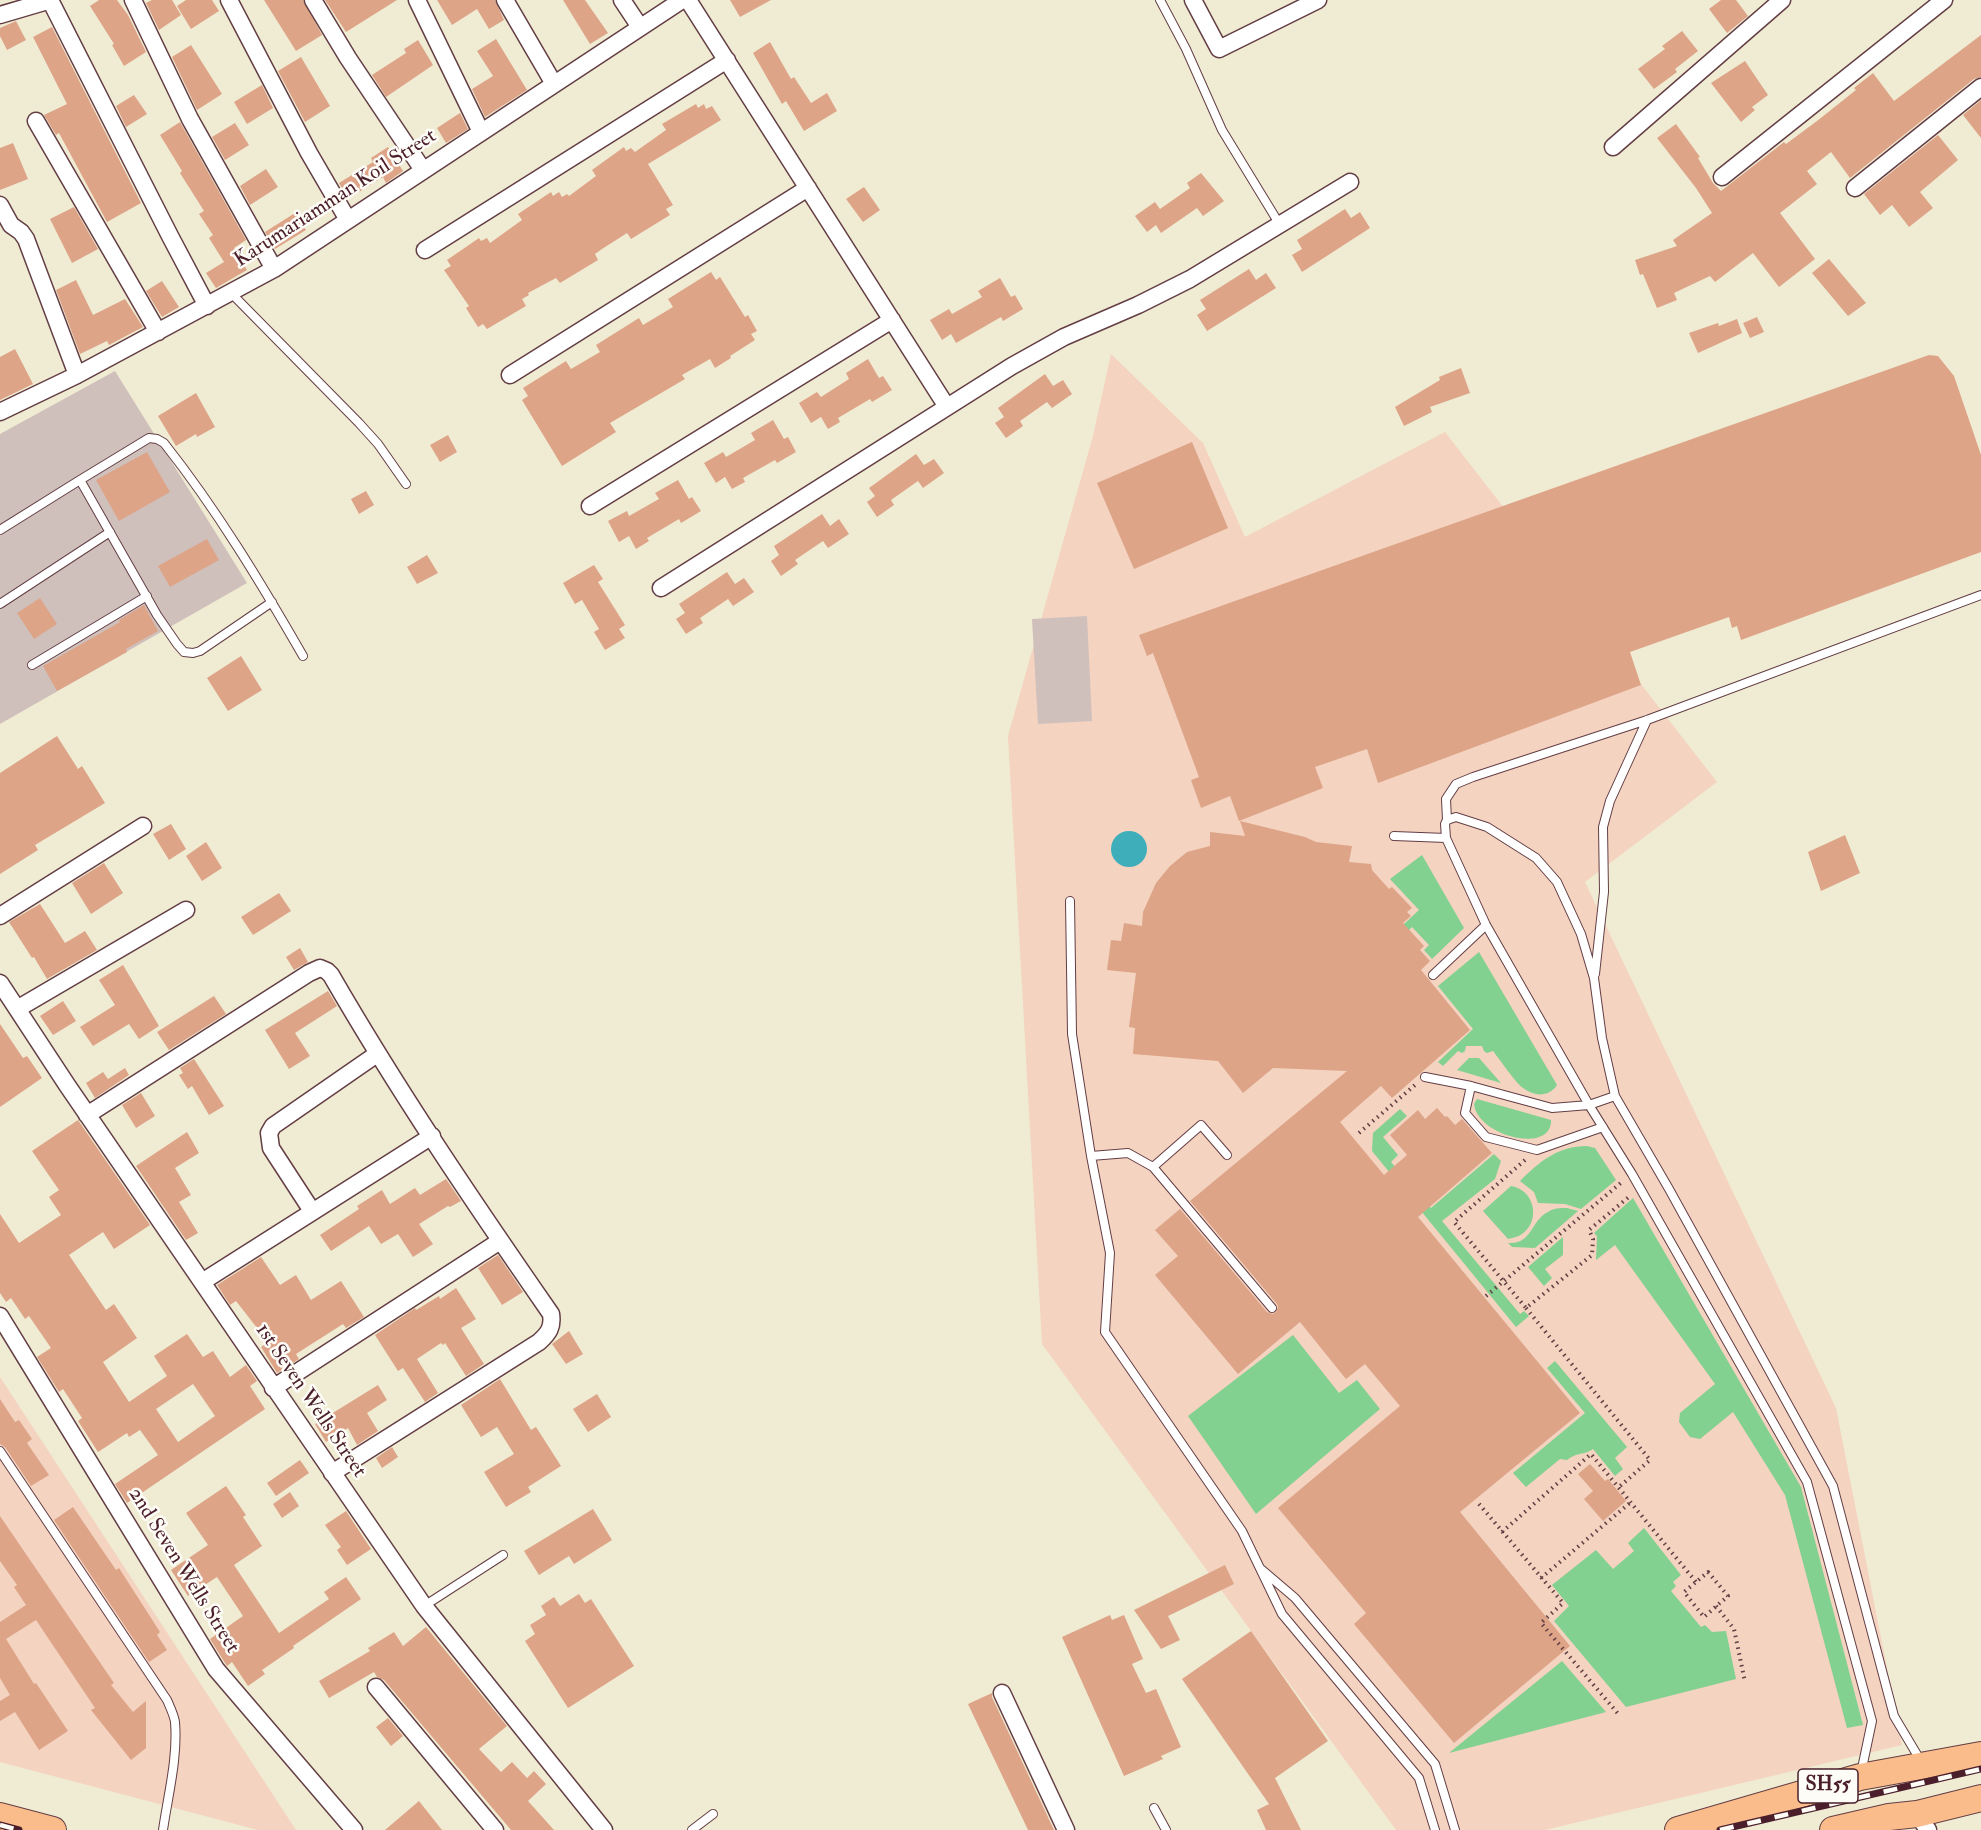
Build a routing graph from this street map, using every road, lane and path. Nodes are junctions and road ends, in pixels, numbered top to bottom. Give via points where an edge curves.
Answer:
1 (50, 0) edge
2 (133, 0) edge
3 (229, 0) edge
4 (313, 0) edge
5 (417, 0) edge
6 (505, 0) edge
7 (622, 0) edge
8 (682, 0) edge
9 (688, 0) edge
10 (1160, 0) edge
11 (1193, 0) edge
12 (1318, 0) edge
13 (1782, 0) edge
14 (1944, 0) edge
15 (0, 15) edge
16 (640, 27) junction
17 (727, 60) junction
18 (554, 84) junction
19 (1981, 87) edge
20 (36, 121) dead end
21 (482, 132) junction
22 (1613, 147) dead end
23 (423, 170) junction
24 (1722, 177) dead end
25 (1350, 182) dead end
26 (808, 188) junction
27 (1855, 188) dead end
28 (0, 205) edge
29 (348, 220) junction
30 (1280, 225) junction
31 (425, 250) dead end
32 (274, 269) junction
33 (231, 293) junction
34 (207, 306) junction
35 (892, 320) junction
36 (158, 332) junction
37 (77, 375) junction
38 (510, 375) dead end
39 (947, 407) junction
40 (0, 412) edge
41 (80, 480) junction
42 (406, 484) dead end
43 (590, 506) dead end
44 (0, 530) edge
45 (110, 532) junction
46 (661, 588) dead end
47 (1981, 595) edge
48 (147, 596) junction
49 (272, 602) junction
50 (0, 604) edge
51 (303, 656) dead end
52 (32, 665) dead end
53 (1647, 720) junction
54 (1447, 820) junction
55 (143, 826) dead end
56 (1394, 836) dead end
57 (1446, 838) junction
58 (1070, 901) dead end
59 (186, 910) dead end
60 (0, 916) edge
61 (1486, 926) junction
62 (1433, 975) dead end
63 (1594, 978) junction
64 (0, 983) edge
65 (17, 1009) junction
66 (377, 1054) junction
67 (1425, 1077) joint
68 (1471, 1086) junction
69 (1615, 1096) junction
70 (1589, 1105) junction
71 (87, 1115) junction
72 (1603, 1127) junction
73 (1359, 1133) dead end
74 (432, 1136) junction
75 (1538, 1150) junction
76 (1227, 1155) dead end
77 (1091, 1156) junction
78 (1154, 1167) junction
79 (1632, 1174) junction
80 (1640, 1188) junction
81 (312, 1211) junction
82 (500, 1241) junction
83 (1504, 1280) junction
84 (202, 1282) junction
85 (1486, 1296) dead end
86 (1272, 1308) dead end
87 (1526, 1308) junction
88 (0, 1316) edge
89 (273, 1388) junction
90 (0, 1451) edge
91 (332, 1473) junction
92 (1619, 1487) junction
93 (1631, 1502) junction
94 (1479, 1504) dead end
95 (1502, 1532) junction
96 (503, 1555) dead end
97 (1258, 1567) junction
98 (1541, 1578) junction
99 (1696, 1582) junction
100 (424, 1606) junction
101 (1716, 1606) junction
102 (1745, 1682) dead end
103 (376, 1687) dead end
104 (1002, 1693) dead end
105 (1620, 1716) dead end
106 (1981, 1755) edge
107 (1924, 1765) junction
108 (1860, 1777) junction
109 (1981, 1798) edge
110 (1154, 1808) dead end
111 (713, 1814) dead end
112 (0, 1816) edge
113 (1923, 1822) edge
114 (53, 1830) edge
115 (163, 1830) edge
116 (354, 1830) edge
117 (495, 1830) edge
118 (604, 1830) edge
119 (692, 1830) edge
120 (1066, 1830) edge
121 (1166, 1830) edge
122 (1436, 1830) edge
123 (1455, 1830) edge
124 (1678, 1830) edge
125 (1833, 1830) edge

1 - 15 street
1 - 34 street
2 - 32 street via 190,119
3 - 29 street
4 - 23 street
5 - 21 street
6 - 18 street
7 - 16 street
8 - 16 street, Karumariamman Koil Street
9 - 17 street
10 - 30 lane via 1222,130
11 - 12 street via 1219,49
13 - 22 street
14 - 24 street
16 - 18 street, Karumariamman Koil Street
17 - 26 street
17 - 31 street
18 - 21 street, Karumariamman Koil Street
19 - 27 street
20 - 36 street
21 - 23 street, Karumariamman Koil Street
23 - 29 street, Karumariamman Koil Street
25 - 30 street
26 - 35 street
26 - 38 street
28 - 37 street via 10,225 26,239
29 - 32 street, Karumariamman Koil Street
30 - 39 street via 1169,290 1044,347
32 - 33 street, Karumariamman Koil Street
33 - 34 street, Karumariamman Koil Street
33 - 42 lane via 359,423
34 - 36 street, Karumariamman Koil Street
35 - 39 street
35 - 43 street
36 - 37 street, Karumariamman Koil Street
37 - 40 street, Karumariamman Koil Street
39 - 46 street
41 - 44 lane
41 - 45 lane
41 - 49 lane via 149,438 164,443 203,495
45 - 48 lane
45 - 50 lane
47 - 53 lane
48 - 49 lane via 177,644 184,652 193,653
48 - 52 lane
49 - 51 lane
53 - 54 lane via 1456,784 1446,799
53 - 63 lane via 1610,801 1603,827 1604,892
54 - 57 lane
54 - 63 lane via 1456,817 1487,827 1536,858 1557,882 1581,934
55 - 60 street
56 - 57 lane
57 - 61 lane
58 - 77 lane via 1072,1034
59 - 65 street
61 - 62 lane
61 - 70 lane
63 - 69 lane
64 - 65 street, 1st Seven Wells Street
65 - 71 street, 1st Seven Wells Street
66 - 71 street via 331,975 320,968
66 - 74 street
66 - 81 street via 273,1126 269,1133 271,1148
67 - 68 lane
67 - 73 path
68 - 70 lane via 1552,1108
68 - 75 lane via 1465,1113 1486,1137
69 - 70 lane
69 - 107 lane via 1833,1486 1894,1716
70 - 72 lane
71 - 84 street, 1st Seven Wells Street
72 - 75 lane
72 - 79 lane
74 - 81 street
74 - 82 street
75 - 83 path via 1454,1222
76 - 78 lane via 1201,1125
77 - 78 lane via 1128,1153
77 - 97 lane via 1110,1253 1105,1332 1242,1531
78 - 86 lane
79 - 80 lane
79 - 83 path
80 - 87 path via 1589,1230 1592,1255
80 - 108 lane via 1807,1482 1872,1721
81 - 84 street
82 - 89 street
82 - 91 street via 551,1314 548,1334
83 - 85 path
83 - 87 path
84 - 89 street, 1st Seven Wells Street
87 - 92 path via 1650,1460
88 - 116 street, 2nd Seven Wells Street via 216,1669
89 - 91 street, 1st Seven Wells Street
90 - 115 lane via 167,1700 175,1720
91 - 100 street, 1st Seven Wells Street
92 - 93 path
92 - 95 path via 1592,1454
93 - 98 path
93 - 99 path
94 - 95 path
95 - 98 path
96 - 100 lane
97 - 122 lane via 1282,1614 1419,1778
97 - 123 lane via 1296,1598 1435,1764
98 - 105 path via 1563,1604 1541,1623
99 - 101 path via 1708,1572 1728,1596
99 - 101 path via 1684,1592 1704,1617
100 - 118 street, 1st Seven Wells Street
101 - 102 path via 1734,1629
103 - 117 street
104 - 120 street
106 - 107 main road, SH55
107 - 108 main road, SH55
108 - 124 main road, SH55
109 - 113 main road, SH55
110 - 121 lane
111 - 119 lane
112 - 114 main road
113 - 125 main road, SH55 via 1889,1817

